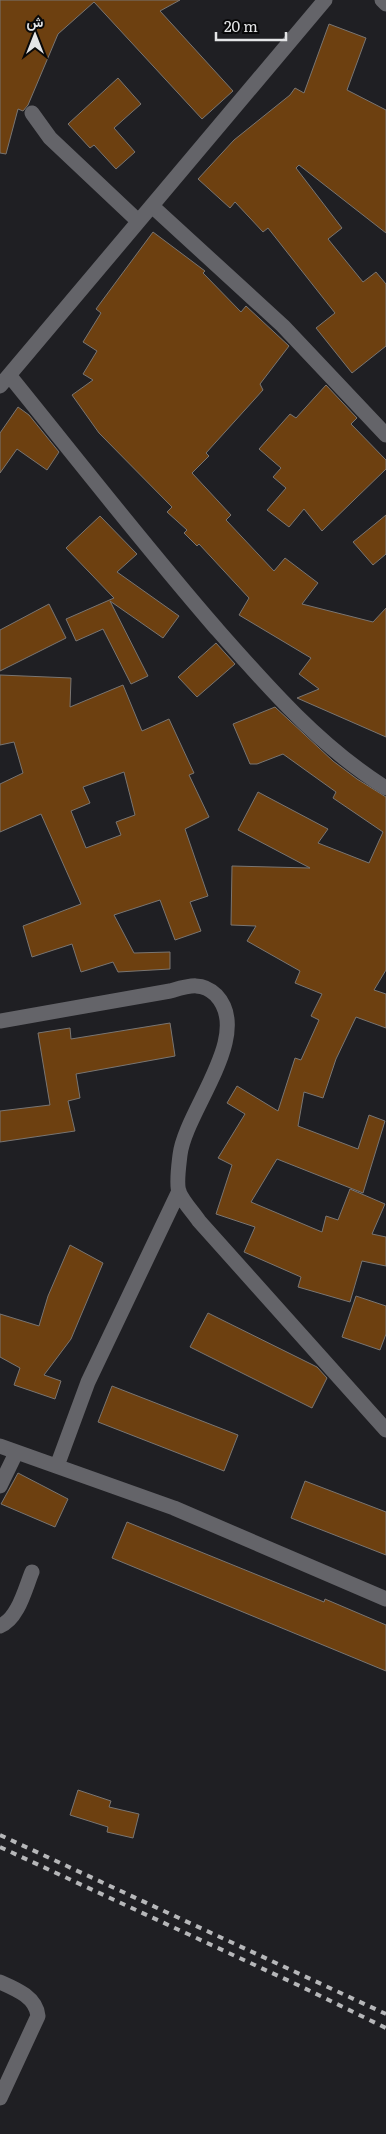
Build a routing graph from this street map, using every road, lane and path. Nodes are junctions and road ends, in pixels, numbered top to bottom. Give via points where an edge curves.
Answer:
1 (325, 0) edge
2 (382, 0) edge
3 (386, 4) edge
4 (32, 113) dead end
5 (152, 206) junction
6 (138, 220) junction
7 (5, 380) edge
8 (386, 435) edge
9 (386, 788) edge
10 (0, 1021) edge
11 (179, 1192) junction
12 (386, 1430) edge
13 (0, 1446) edge
14 (16, 1453) junction
15 (57, 1466) junction
16 (0, 1486) edge
17 (32, 1572) dead end
18 (386, 1599) edge
19 (0, 1626) edge
20 (0, 1982) edge
21 (0, 2098) edge

1 - 5 street
2 - 3 street
4 - 6 street via 50,138
5 - 6 street
5 - 8 street via 283,326
6 - 7 street
7 - 9 street via 255,673 309,727
10 - 11 street via 193,985 208,988 222,1002 228,1020 222,1058 180,1152
11 - 12 street via 199,1221
11 - 15 street via 88,1382
13 - 14 street
14 - 15 street
14 - 16 street
15 - 18 street via 174,1508
17 - 19 street via 15,1612 7,1624
20 - 21 street via 30,1999 37,2007 38,2016

